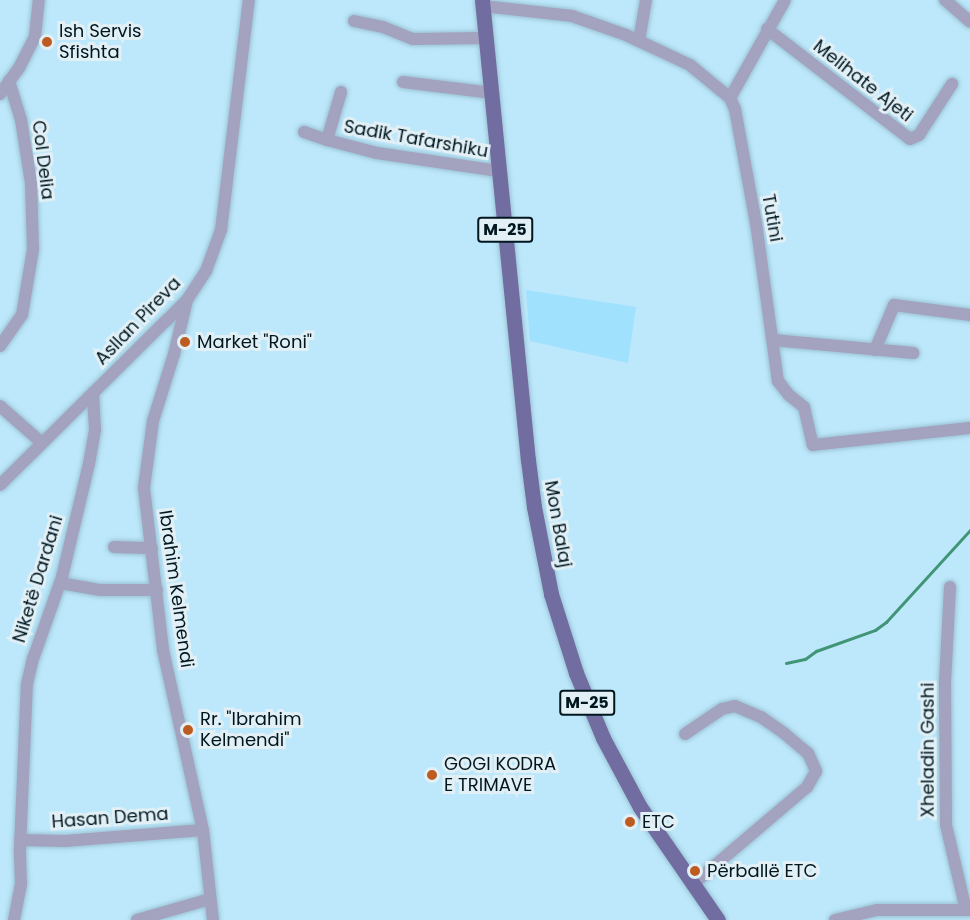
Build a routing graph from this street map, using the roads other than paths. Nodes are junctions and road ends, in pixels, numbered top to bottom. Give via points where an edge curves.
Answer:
1 (39, 0) edge
2 (249, 0) edge
3 (646, 0) edge
4 (785, 0) edge
5 (945, 0) edge
6 (483, 3) edge
7 (354, 21) dead end
8 (970, 22) edge
9 (767, 29) junction
10 (487, 38) junction
11 (639, 40) junction
12 (403, 82) dead end
13 (952, 84) dead end
14 (3, 87) edge
15 (340, 92) dead end
16 (492, 93) junction
17 (730, 98) junction
18 (304, 132) dead end
19 (327, 140) junction
20 (499, 171) junction
21 (187, 300) junction
22 (970, 315) edge
23 (773, 340) junction
24 (0, 346) edge
25 (875, 350) junction
26 (913, 353) dead end
27 (93, 393) junction
28 (0, 406) edge
29 (970, 428) edge
30 (42, 443) junction
31 (0, 485) edge
32 (114, 548) dead end
33 (152, 548) junction
34 (60, 583) junction
35 (950, 587) dead end
36 (157, 590) junction
37 (685, 734) dead end
38 (203, 830) junction
39 (20, 840) junction
40 (692, 885) junction
41 (210, 899) junction
42 (968, 910) edge
43 (716, 919) edge
44 (14, 920) edge
45 (137, 920) edge
46 (213, 920) edge
47 (835, 920) edge

1 - 14 street via 35,36
2 - 21 street, Asllan Pireva via 221,230 209,264
3 - 11 street
4 - 9 street
5 - 8 street
6 - 10 main road, Mon Balaj / M-25
6 - 11 street via 572,16
7 - 10 street via 413,39
9 - 13 street, Melihate Ajeti via 910,140 919,135
9 - 17 street
10 - 16 main road, Mon Balaj / M-25
11 - 17 street via 690,65
12 - 16 street
14 - 24 street, Col Delia via 21,120 31,183 33,249 22,315
15 - 19 street, Sadik Tafarshiku
16 - 20 main road, Mon Balaj / M-25
17 - 23 street, Tutini via 756,223
18 - 19 street, Sadik Tafarshiku
19 - 20 street, Sadik Tafarshiku via 388,155
20 - 40 main road, Mon Balaj / M-25 via 534,507 551,594 576,673 603,738 640,807
21 - 27 street, Asllan Pireva
21 - 33 street, Ibrahim Kelmendi via 158,401 145,470
22 - 25 street via 894,305
23 - 25 street
23 - 29 street, Tutini via 778,381 804,407 813,445
25 - 26 street
27 - 30 street, Asllan Pireva
27 - 34 street, Niketë Dardani via 93,445
28 - 30 street
30 - 31 street, Asllan Pireva
32 - 33 street
33 - 36 street, Ibrahim Kelmendi
34 - 36 street via 99,591
34 - 39 street, Niketë Dardani via 27,684
35 - 42 street, Xheladin Gashi via 945,705 946,825
36 - 38 street, Ibrahim Kelmendi via 166,667
37 - 40 street via 722,709 735,706 785,734 808,753 816,771 807,787
38 - 39 street, Hasan Dema via 64,841
38 - 41 street, Ibrahim Kelmendi
39 - 44 street, Niketë Dardani via 21,884
40 - 43 main road, Mon Balaj / M-25
41 - 45 street
41 - 46 street, Ibrahim Kelmendi
42 - 47 street via 877,910

